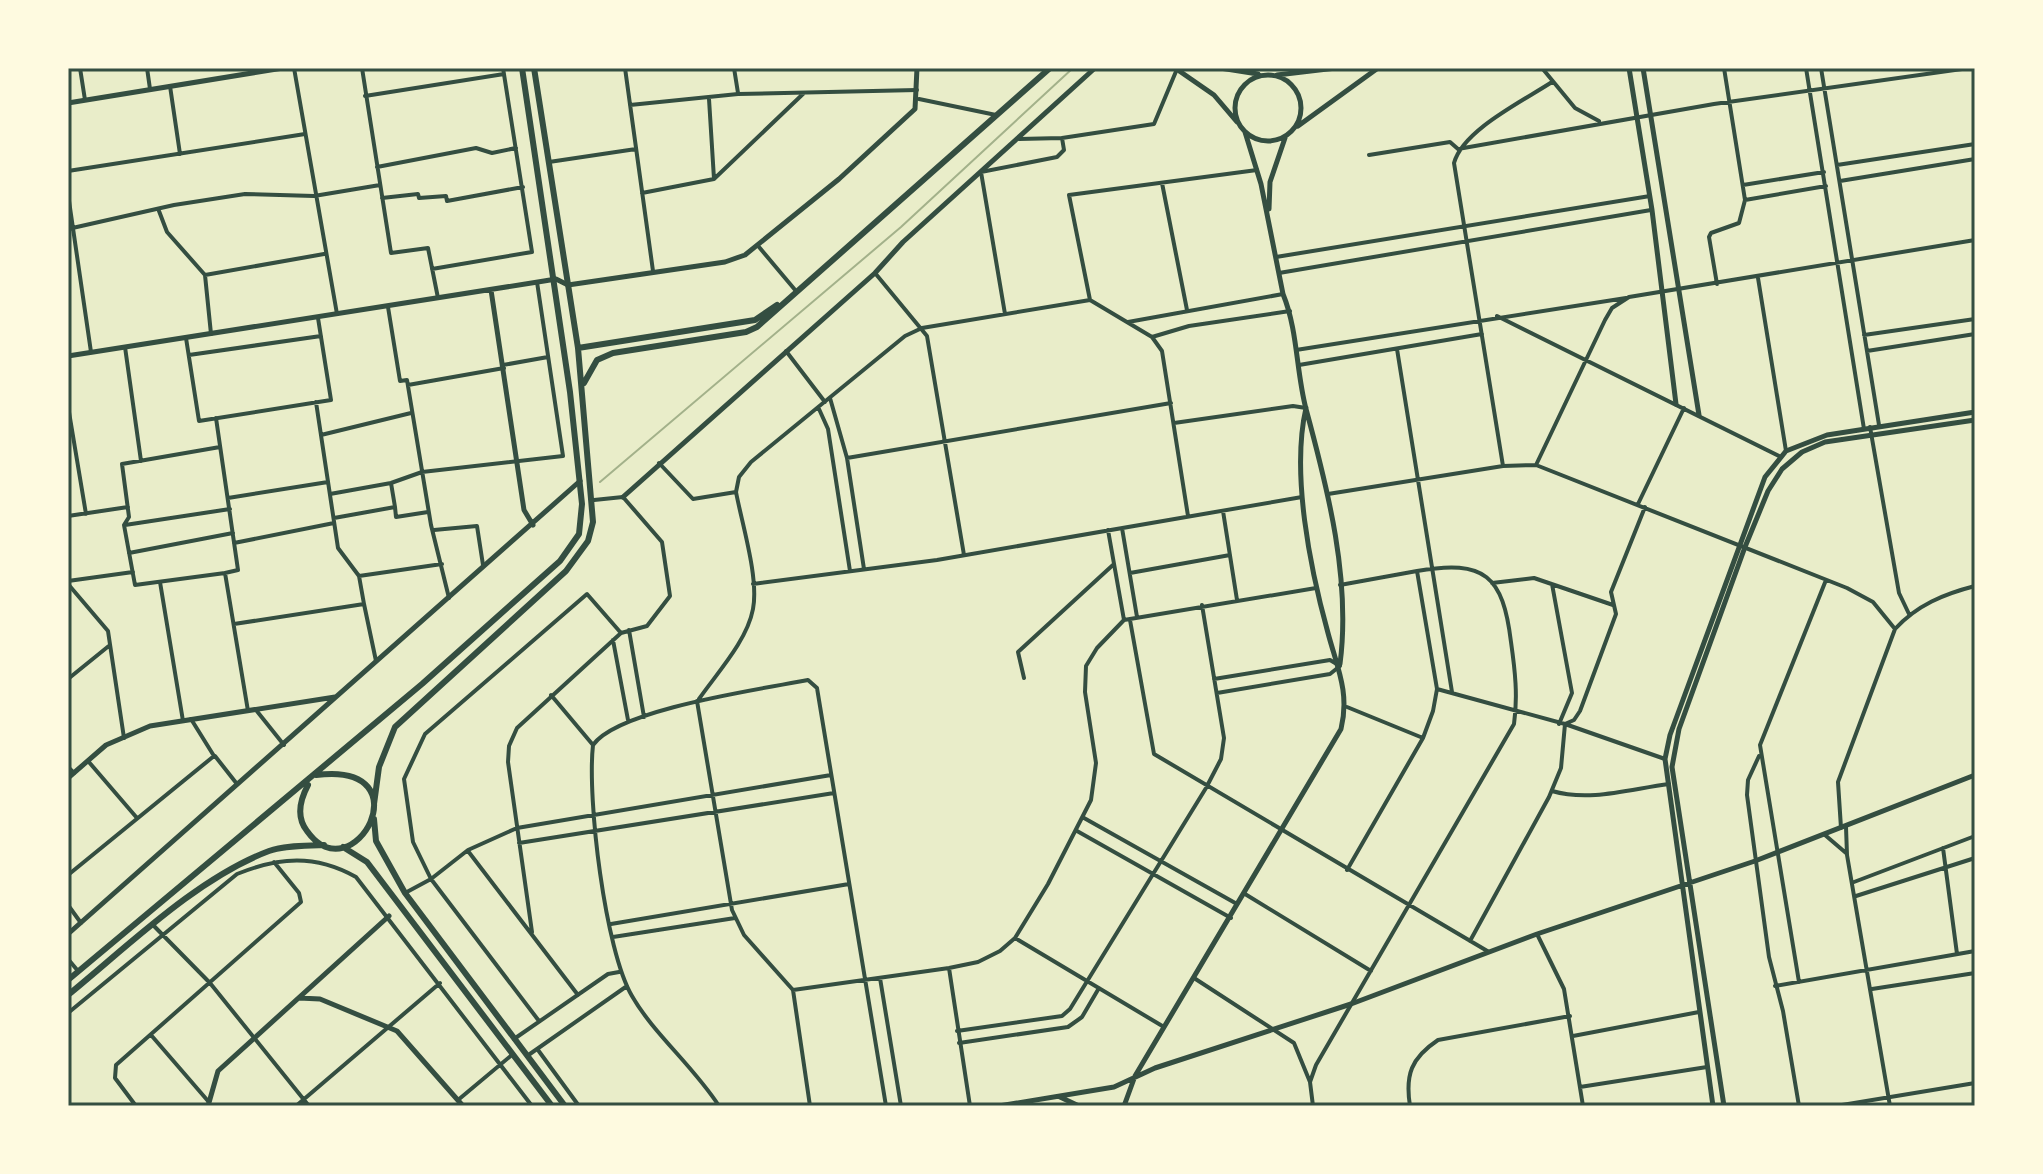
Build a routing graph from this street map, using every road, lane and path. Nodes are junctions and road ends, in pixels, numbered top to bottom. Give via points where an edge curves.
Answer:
1 (80, 68) edge
2 (147, 68) edge
3 (282, 68) edge
4 (294, 68) edge
5 (362, 68) edge
6 (522, 68) edge
7 (534, 68) edge
8 (625, 68) edge
9 (734, 68) edge
10 (917, 68) edge
11 (1050, 68) edge
12 (1095, 68) edge
13 (1220, 68) edge
14 (1336, 68) edge
15 (1378, 68) edge
16 (1542, 68) edge
17 (1629, 68) edge
18 (1643, 68) edge
19 (1724, 68) edge
20 (1806, 68) edge
21 (1821, 68) edge
22 (1969, 68) edge
23 (1176, 69) edge
24 (503, 71) edge
25 (1263, 75) junction
26 (1274, 75) junction
27 (1552, 82) junction
28 (170, 86) junction
29 (1825, 88) junction
30 (150, 90) junction
31 (917, 90) junction
32 (1809, 91) junction
33 (805, 92) junction
34 (738, 94) junction
35 (365, 96) junction
36 (709, 99) junction
37 (919, 99) junction
38 (85, 100) junction
39 (1729, 102) junction
40 (68, 103) edge
41 (630, 105) junction
42 (1651, 114) junction
43 (996, 115) junction
44 (1636, 117) junction
45 (1601, 123) junction
46 (1238, 124) junction
47 (1294, 129) junction
48 (1245, 132) junction
49 (305, 134) junction
50 (1286, 136) junction
51 (1062, 138) junction
52 (1019, 139) junction
53 (1975, 144) edge
54 (517, 148) junction
55 (636, 149) junction
56 (1458, 149) junction
57 (180, 154) junction
58 (1369, 155) dead end
59 (1975, 159) edge
60 (549, 162) junction
61 (1837, 165) junction
62 (377, 167) junction
63 (1257, 170) junction
64 (68, 171) edge
65 (981, 172) junction
66 (1824, 172) junction
67 (714, 179) junction
68 (1840, 181) junction
69 (1162, 183) junction
70 (380, 185) junction
71 (1743, 185) junction
72 (1826, 186) junction
73 (523, 187) junction
74 (642, 193) junction
75 (68, 194) edge
76 (314, 196) junction
77 (1650, 196) junction
78 (382, 199) junction
79 (1745, 200) junction
80 (1652, 210) junction
81 (159, 211) junction
82 (1269, 218) junction
83 (1465, 227) junction
84 (71, 228) edge
85 (75, 238) junction
86 (68, 239) edge
87 (1467, 239) junction
88 (1975, 240) edge
89 (759, 247) junction
90 (326, 254) junction
91 (1276, 257) junction
92 (1852, 261) junction
93 (1837, 264) junction
94 (432, 269) junction
95 (653, 271) junction
96 (875, 273) junction
97 (1279, 273) junction
98 (205, 275) junction
99 (1758, 278) junction
100 (556, 279) junction
101 (540, 281) junction
102 (1717, 284) junction
103 (568, 285) junction
104 (491, 290) junction
105 (1679, 290) junction
106 (796, 291) junction
107 (1662, 292) junction
108 (1283, 294) junction
109 (1629, 297) junction
110 (438, 298) junction
111 (1090, 300) junction
112 (388, 307) junction
113 (1187, 310) junction
114 (1290, 311) junction
115 (1005, 314) junction
116 (337, 315) junction
117 (1496, 316) junction
118 (318, 318) junction
119 (1479, 318) junction
120 (1975, 319) edge
121 (1128, 322) junction
122 (922, 328) junction
123 (211, 334) junction
124 (1482, 334) junction
125 (1975, 334) edge
126 (1864, 335) junction
127 (321, 336) junction
128 (1152, 337) junction
129 (186, 338) junction
130 (125, 347) junction
131 (578, 348) junction
132 (1397, 349) junction
133 (1296, 350) junction
134 (786, 351) junction
135 (1867, 351) junction
136 (91, 352) junction
137 (189, 355) junction
138 (68, 356) edge
139 (548, 357) junction
140 (1585, 361) junction
141 (1299, 365) junction
142 (504, 367) junction
143 (408, 385) junction
144 (583, 391) junction
145 (828, 400) junction
146 (316, 402) junction
147 (1171, 403) junction
148 (1676, 404) junction
149 (68, 406) edge
150 (818, 408) junction
151 (1306, 408) junction
152 (1684, 408) junction
153 (1975, 412) edge
154 (411, 413) junction
155 (1699, 415) junction
156 (216, 418) junction
157 (1975, 420) edge
158 (1174, 423) junction
159 (1879, 425) junction
160 (1867, 428) junction
161 (321, 435) junction
162 (1872, 436) junction
163 (71, 437) edge
164 (946, 440) junction
165 (220, 447) junction
166 (1786, 451) junction
167 (1781, 457) junction
168 (847, 458) junction
169 (519, 460) junction
170 (141, 461) junction
171 (659, 463) junction
172 (1536, 465) junction
173 (1503, 466) junction
174 (422, 472) junction
175 (580, 480) junction
176 (1421, 480) junction
177 (329, 482) junction
178 (391, 483) junction
179 (736, 492) junction
180 (330, 494) junction
181 (1328, 494) junction
182 (623, 497) junction
183 (1302, 497) junction
184 (228, 498) junction
185 (594, 500) junction
186 (1638, 504) junction
187 (128, 507) junction
188 (395, 507) junction
189 (1645, 507) junction
190 (230, 509) junction
191 (1222, 511) junction
192 (428, 512) junction
193 (86, 514) junction
194 (68, 516) edge
195 (1188, 516) junction
196 (334, 521) junction
197 (124, 525) junction
198 (533, 525) junction
199 (1122, 528) junction
200 (433, 530) junction
201 (1108, 530) junction
202 (233, 533) junction
203 (234, 543) junction
204 (1742, 546) junction
205 (129, 553) junction
206 (964, 555) junction
207 (1230, 555) junction
208 (442, 564) junction
209 (1114, 564) junction
210 (484, 568) junction
211 (1433, 568) junction
212 (864, 569) junction
213 (850, 571) junction
214 (1417, 571) junction
215 (133, 572) junction
216 (225, 573) junction
217 (1130, 573) junction
218 (359, 576) junction
219 (1826, 579) junction
220 (68, 582) edge
221 (160, 582) junction
222 (1492, 583) junction
223 (753, 584) junction
224 (1552, 584) junction
225 (1340, 585) junction
226 (1975, 586) edge
227 (1319, 588) junction
228 (449, 598) junction
229 (1237, 600) junction
230 (364, 604) junction
231 (1202, 605) junction
232 (1613, 605) junction
233 (1909, 614) junction
234 (1137, 617) junction
235 (1127, 619) junction
236 (234, 624) junction
237 (1895, 629) junction
238 (629, 630) junction
239 (621, 633) junction
240 (613, 640) junction
241 (110, 645) junction
242 (376, 661) junction
243 (1340, 666) junction
244 (1024, 678) dead end
245 (68, 679) edge
246 (1214, 679) junction
247 (1437, 689) junction
248 (1452, 692) junction
249 (1217, 693) junction
250 (550, 694) junction
251 (336, 697) junction
252 (697, 701) junction
253 (1347, 707) junction
254 (256, 710) junction
255 (1516, 710) junction
256 (248, 711) junction
257 (644, 717) junction
258 (191, 719) junction
259 (628, 720) junction
260 (183, 721) junction
261 (1562, 724) junction
262 (124, 738) junction
263 (1423, 738) junction
264 (284, 745) junction
265 (593, 745) junction
266 (1759, 755) junction
267 (214, 756) junction
268 (1665, 759) junction
269 (88, 761) junction
270 (68, 767) edge
271 (831, 775) junction
272 (1975, 775) edge
273 (71, 776) edge
274 (314, 777) junction
275 (1669, 784) junction
276 (238, 786) junction
277 (1206, 788) junction
278 (1552, 791) junction
279 (834, 793) junction
280 (713, 794) junction
281 (374, 804) junction
282 (716, 811) junction
283 (592, 812) junction
284 (137, 818) junction
285 (1083, 818) junction
286 (374, 819) junction
287 (517, 828) junction
288 (1844, 828) junction
289 (595, 831) junction
290 (1077, 831) junction
291 (1281, 832) junction
292 (1825, 835) junction
293 (1975, 836) edge
294 (519, 843) junction
295 (324, 845) junction
296 (343, 847) junction
297 (1943, 848) junction
298 (468, 850) junction
299 (1777, 853) junction
300 (1847, 855) junction
301 (1975, 858) edge
302 (1159, 861) junction
303 (1755, 861) junction
304 (274, 862) junction
305 (1947, 868) junction
306 (1347, 870) junction
307 (1151, 873) junction
308 (68, 875) edge
309 (431, 879) junction
310 (1690, 882) junction
311 (1854, 882) junction
312 (850, 884) junction
313 (1682, 886) junction
314 (405, 893) junction
315 (1245, 894) junction
316 (1856, 896) junction
317 (731, 903) junction
318 (68, 905) edge
319 (1239, 905) junction
320 (1410, 906) junction
321 (389, 916) junction
322 (735, 918) junction
323 (1231, 918) junction
324 (81, 923) junction
325 (611, 924) junction
326 (153, 925) junction
327 (532, 932) junction
328 (68, 934) edge
329 (1537, 934) junction
330 (163, 936) junction
331 (613, 937) junction
332 (1015, 938) junction
333 (1470, 941) junction
334 (1975, 951) edge
335 (1489, 952) junction
336 (1957, 954) junction
337 (68, 959) edge
338 (949, 968) junction
339 (1868, 969) junction
340 (78, 971) junction
341 (1371, 971) junction
342 (619, 972) junction
343 (1975, 973) edge
344 (880, 977) junction
345 (1194, 978) junction
346 (866, 979) junction
347 (68, 980) edge
348 (1088, 981) junction
349 (1799, 982) junction
350 (210, 983) junction
351 (441, 983) junction
352 (627, 986) junction
353 (1775, 986) junction
354 (1099, 988) junction
355 (1872, 989) junction
356 (793, 990) junction
357 (68, 995) edge
358 (578, 995) junction
359 (298, 998) junction
360 (1351, 1004) junction
361 (1699, 1012) junction
362 (68, 1013) edge
363 (1570, 1016) junction
364 (539, 1021) junction
365 (387, 1027) junction
366 (1164, 1027) junction
367 (1277, 1029) junction
368 (957, 1031) junction
369 (151, 1035) junction
370 (1573, 1036) junction
371 (253, 1037) junction
372 (514, 1039) junction
373 (959, 1043) junction
374 (537, 1049) junction
375 (513, 1054) junction
376 (527, 1056) junction
377 (501, 1064) junction
378 (1707, 1067) junction
379 (1135, 1076) junction
380 (1310, 1082) junction
381 (1975, 1083) edge
382 (1580, 1087) junction
383 (1059, 1097) junction
384 (1889, 1098) junction
385 (303, 1099) junction
386 (458, 1100) junction
387 (208, 1104) edge
388 (1975, 1105) edge
389 (136, 1106) edge
390 (296, 1106) edge
391 (309, 1106) edge
392 (463, 1106) edge
393 (532, 1106) edge
394 (552, 1106) edge
395 (565, 1106) edge
396 (579, 1106) edge
397 (719, 1106) edge
398 (810, 1106) edge
399 (886, 1106) edge
400 (901, 1106) edge
401 (970, 1106) edge
402 (999, 1106) edge
403 (1079, 1106) edge
404 (1124, 1106) edge
405 (1313, 1106) edge
406 (1410, 1106) edge
407 (1583, 1106) edge
408 (1713, 1106) edge
409 (1724, 1106) edge
410 (1799, 1106) edge
411 (1836, 1106) edge
412 (1890, 1106) edge
413 (1968, 1106) edge

1 - 38 street
2 - 30 street
3 - 28 street
4 - 49 street
5 - 35 street
6 - 100 main road
7 - 60 main road
8 - 41 street
9 - 34 street
10 - 31 street
11 - 43 main road
12 - 52 street
13 - 25 street
14 - 26 street
15 - 47 street
16 - 27 street
17 - 44 street
18 - 42 street
19 - 39 street
20 - 32 street
21 - 29 street
22 - 29 street
23 - 46 street via 1214,95
23 - 51 street via 1154,124
24 - 35 street
24 - 54 street
25 - 26 street
25 - 46 street via 1247,82 1237,96
26 - 47 street via 1285,79 1300,97 1300,119
27 - 45 street via 1575,108
27 - 56 street
28 - 30 street
28 - 57 street
29 - 32 street
29 - 61 street
30 - 38 street
31 - 33 street
31 - 37 street
32 - 39 street
32 - 66 street
33 - 34 street
33 - 67 street
34 - 36 street
35 - 62 street
36 - 41 street
36 - 67 street
37 - 43 street
37 - 89 street via 915,109
38 - 40 street
39 - 42 street
39 - 71 street
41 - 55 street
42 - 44 street
42 - 105 street
43 - 106 main road
44 - 45 street
44 - 77 street
45 - 56 street
46 - 48 street
47 - 50 street
48 - 50 street via 1265,141
48 - 63 street
49 - 57 street
49 - 76 street
50 - 82 street via 1270,182
51 - 52 street
51 - 65 street via 1064,150 1057,157
52 - 65 street
53 - 61 street
54 - 62 street via 492,153 476,148
54 - 73 street
55 - 60 street
55 - 74 street
56 - 58 street via 1450,142
56 - 83 street via 1454,163
57 - 64 street
59 - 68 street
60 - 103 main road
61 - 68 street
62 - 70 street
63 - 69 street
63 - 82 street
65 - 96 street
65 - 115 street
66 - 71 street
66 - 72 street
67 - 74 street
68 - 92 street
69 - 111 street via 1069,195
69 - 113 street
70 - 76 street
70 - 78 street
71 - 79 street
72 - 79 street
72 - 93 street
73 - 78 street via 447,201 446,196 418,194
73 - 94 street via 532,252
74 - 95 street
75 - 84 street
76 - 81 street via 245,194
76 - 90 street
77 - 80 street
77 - 83 street
78 - 94 street via 391,253 428,248
79 - 102 street via 1739,223 1709,237
80 - 87 street
80 - 107 street
81 - 84 street
81 - 98 street via 167,232
82 - 91 street
83 - 87 street
83 - 91 street
84 - 85 street
85 - 86 street
85 - 136 street
87 - 97 street
87 - 119 street
88 - 92 street
89 - 95 street via 725,262
89 - 106 street
90 - 98 street
90 - 116 street
91 - 97 street
92 - 93 street
92 - 126 street
93 - 99 street
93 - 160 street
94 - 110 street
95 - 103 street
96 - 122 street
96 - 134 street
97 - 108 street
98 - 123 street
99 - 102 street
99 - 166 street
100 - 101 street
100 - 103 street
100 - 175 main road
101 - 104 street
101 - 139 street
102 - 105 street
103 - 131 main road
104 - 110 street
104 - 142 street
105 - 107 street
105 - 155 street
106 - 131 main road via 755,320
106 - 144 main road via 746,332 597,360
107 - 109 street
107 - 148 street
108 - 113 street
108 - 114 street
109 - 117 street
109 - 140 street via 1612,308
110 - 112 street
111 - 115 street
111 - 121 street
112 - 116 street
112 - 143 street via 400,381 407,380
113 - 121 street
114 - 128 street
114 - 133 street
115 - 122 street
116 - 118 street
117 - 119 street
117 - 140 street
118 - 123 street
118 - 127 street
119 - 124 street
119 - 133 street
120 - 126 street
121 - 128 street
122 - 145 street
122 - 164 street
123 - 129 street
124 - 132 street
124 - 173 street
125 - 135 street
126 - 135 street
127 - 137 street
127 - 146 street via 331,400
128 - 147 street via 1162,351
129 - 130 street
129 - 137 street
130 - 136 street
130 - 170 street
131 - 144 main road
132 - 141 street
132 - 176 street
133 - 141 street
134 - 145 street
134 - 171 street
135 - 159 street
136 - 138 street
137 - 156 street via 199,421
139 - 142 street
139 - 169 street via 563,456
140 - 148 street
140 - 172 street
141 - 151 street
142 - 143 street
142 - 169 street
143 - 154 street
144 - 185 main road
145 - 150 street
145 - 168 street
146 - 156 street
146 - 161 street
147 - 158 street
147 - 164 street
148 - 152 street
149 - 163 street
150 - 179 street via 751,462 739,477
150 - 213 street via 828,429
151 - 158 street
151 - 181 street
151 - 183 street via 1300,434
152 - 155 street
152 - 186 street
153 - 159 street
154 - 161 street
154 - 174 street
155 - 167 street
156 - 165 street
157 - 162 street
158 - 195 street
159 - 160 street
160 - 162 street
160 - 166 street via 1827,435
161 - 177 street
162 - 204 street via 1825,442 1791,460 1768,491
162 - 233 street via 1899,593
163 - 193 street
164 - 168 street
164 - 206 street
165 - 170 street
165 - 184 street
166 - 167 street
167 - 204 street via 1765,477
168 - 212 street
169 - 174 street
169 - 198 street via 524,510
170 - 187 street via 122,464
171 - 179 street via 693,499
171 - 182 street
172 - 173 street
172 - 186 street
173 - 176 street
174 - 178 street
174 - 192 street
175 - 198 street
175 - 274 main road via 582,519 572,549
176 - 181 street
176 - 211 street
177 - 180 street
177 - 184 street
178 - 180 street
178 - 188 street
179 - 223 street
180 - 196 street
181 - 225 street
182 - 185 street
182 - 238 street via 662,542 670,596 647,626
183 - 191 street
183 - 227 street
184 - 190 street
185 - 281 main road via 588,541 573,564 395,727 379,767
186 - 189 street
187 - 193 street
187 - 197 street
188 - 192 street via 396,517
188 - 196 street
189 - 204 street
189 - 232 street via 1611,592
190 - 197 street
190 - 202 street
191 - 195 street
191 - 207 street
192 - 200 street
193 - 194 street
195 - 199 street
196 - 203 street
196 - 218 street via 338,548
197 - 205 street
198 - 210 street
199 - 201 street
199 - 217 street
200 - 208 street
200 - 210 street via 477,526
201 - 206 street
201 - 209 street
202 - 203 street
202 - 205 street
203 - 216 street via 238,570
204 - 219 street
204 - 268 street
204 - 310 street via 1673,757
205 - 215 street
206 - 212 street
207 - 217 street
207 - 229 street
208 - 218 street
208 - 228 street
209 - 235 street
209 - 244 street via 1018,652
210 - 228 street
211 - 214 street
211 - 222 street via 1473,570
211 - 248 street
212 - 213 street
213 - 223 street
214 - 225 street
214 - 247 street
215 - 220 street
215 - 221 street via 135,585
216 - 221 street
216 - 236 street
217 - 234 street
218 - 230 street
219 - 237 street via 1873,602
219 - 266 street
220 - 241 street via 108,631
221 - 260 street
222 - 224 street via 1534,578
222 - 255 street via 1506,604
223 - 252 street via 753,609 744,633
224 - 232 street
224 - 261 street via 1572,693
225 - 243 street via 1345,629
226 - 233 street
227 - 229 street
227 - 243 street
228 - 242 street
229 - 231 street
230 - 236 street
230 - 242 street
231 - 234 street
231 - 246 street
232 - 261 street via 1616,614 1580,711
233 - 237 street
234 - 235 street
235 - 277 street via 1154,754
235 - 285 street via 1086,666 1096,782
236 - 256 street
237 - 288 street via 1838,782
238 - 239 street
238 - 257 street
239 - 240 street
239 - 309 street via 587,594 425,734 404,779 413,842
240 - 250 street
240 - 259 street
241 - 245 street
241 - 262 street
242 - 251 street
243 - 246 street via 1330,660
243 - 249 street via 1330,674
243 - 253 street
246 - 249 street
247 - 248 street
247 - 263 street
248 - 255 street
249 - 277 street via 1224,738 1221,759
250 - 265 street
250 - 287 street via 517,728 509,746
251 - 254 street
251 - 264 street
252 - 257 street
252 - 271 street via 814,681
252 - 280 street
253 - 263 street
253 - 291 street via 1341,729
254 - 256 street
254 - 264 street
255 - 261 street
255 - 320 street via 1499,753
256 - 258 street
257 - 259 street
258 - 260 street
258 - 267 street
259 - 265 street
260 - 262 street via 150,726
261 - 268 street
261 - 278 street via 1561,768
262 - 269 street
263 - 306 street
264 - 276 street
265 - 283 street
266 - 299 street
266 - 303 street via 1747,795
267 - 276 street
267 - 284 street
268 - 275 street
269 - 273 street
269 - 284 street
270 - 273 street
271 - 279 street
271 - 280 street
272 - 288 street
274 - 281 main road via 355,777
274 - 295 main road via 300,804 300,817 313,839
274 - 340 main road
275 - 278 street via 1595,796
275 - 313 street
276 - 324 street
277 - 291 street
277 - 302 street
278 - 333 street
279 - 282 street
279 - 312 street
280 - 282 street
280 - 283 street
281 - 286 main road
282 - 289 street
282 - 317 street
283 - 287 street
283 - 289 street
284 - 308 street
285 - 290 street
285 - 302 street
286 - 296 main road via 363,837
286 - 314 main road via 376,841
287 - 294 street
287 - 298 street
288 - 292 street
288 - 300 street
289 - 294 street
289 - 325 street
290 - 307 street
290 - 332 street
291 - 306 street
291 - 315 street
292 - 299 street
292 - 300 street
293 - 297 street
294 - 327 street
295 - 296 main road
295 - 326 main road via 271,850 229,870
296 - 375 main road via 367,862
297 - 305 street
297 - 311 street
298 - 309 street
298 - 327 street
299 - 303 street
299 - 349 street
300 - 311 street
301 - 305 street
302 - 307 street
302 - 319 street
303 - 310 street
303 - 353 street
304 - 321 street via 308,859 335,865 356,877
304 - 330 street via 237,874
304 - 350 street via 301,902
305 - 316 street
305 - 336 street
306 - 320 street
307 - 323 street
307 - 348 street
309 - 314 street
309 - 364 street
310 - 313 street
310 - 409 street
311 - 316 street
312 - 317 street
312 - 346 street
313 - 329 street
313 - 361 street
314 - 372 main road
315 - 319 street
315 - 341 street
316 - 339 street
317 - 322 street
317 - 325 street
318 - 324 street
319 - 323 street
320 - 333 street
320 - 341 street
321 - 351 street
321 - 359 street
322 - 331 street
322 - 356 street
323 - 345 street
324 - 328 street
325 - 331 street
326 - 330 street
326 - 357 main road
327 - 358 street
329 - 335 street
329 - 363 street via 1564,989
330 - 350 street
330 - 362 street
331 - 342 street
332 - 338 street via 978,962
332 - 348 street
333 - 335 street
334 - 336 street
335 - 360 street
336 - 339 street
337 - 340 street
338 - 344 street
338 - 368 street
339 - 349 street
339 - 355 street
340 - 347 main road
341 - 360 street
342 - 352 street
342 - 358 street
343 - 355 street
344 - 346 street
344 - 400 street
345 - 366 street
345 - 367 street
346 - 356 street
346 - 399 street
348 - 354 street
348 - 368 street via 1062,1016
349 - 353 street
350 - 369 street
350 - 371 street
351 - 365 street
351 - 377 street
352 - 374 street
352 - 397 street
353 - 410 street
354 - 366 street
354 - 373 street via 1082,1017 1068,1027
355 - 384 street
356 - 398 street
358 - 364 street
359 - 365 street via 320,999
359 - 371 street
360 - 367 street
360 - 380 street
361 - 370 street
361 - 378 street
363 - 370 street
363 - 406 street via 1438,1040 1422,1050 1408,1072
364 - 372 street
365 - 385 street
365 - 386 street via 397,1031
366 - 379 street
367 - 379 street
367 - 380 street via 1294,1043
368 - 373 street
369 - 387 street
369 - 389 street via 114,1072
370 - 382 street
371 - 385 street
371 - 387 street via 218,1071
372 - 376 main road
373 - 401 street
374 - 376 street
374 - 396 street
375 - 377 street
375 - 394 main road
376 - 395 main road
377 - 386 street
377 - 393 street
378 - 382 street
378 - 408 street
379 - 383 street via 1114,1087
379 - 404 street
380 - 405 street
381 - 384 street
382 - 407 street
383 - 402 street
383 - 403 street
384 - 411 street
384 - 412 street
385 - 390 street
385 - 391 street
386 - 392 street
388 - 413 street

